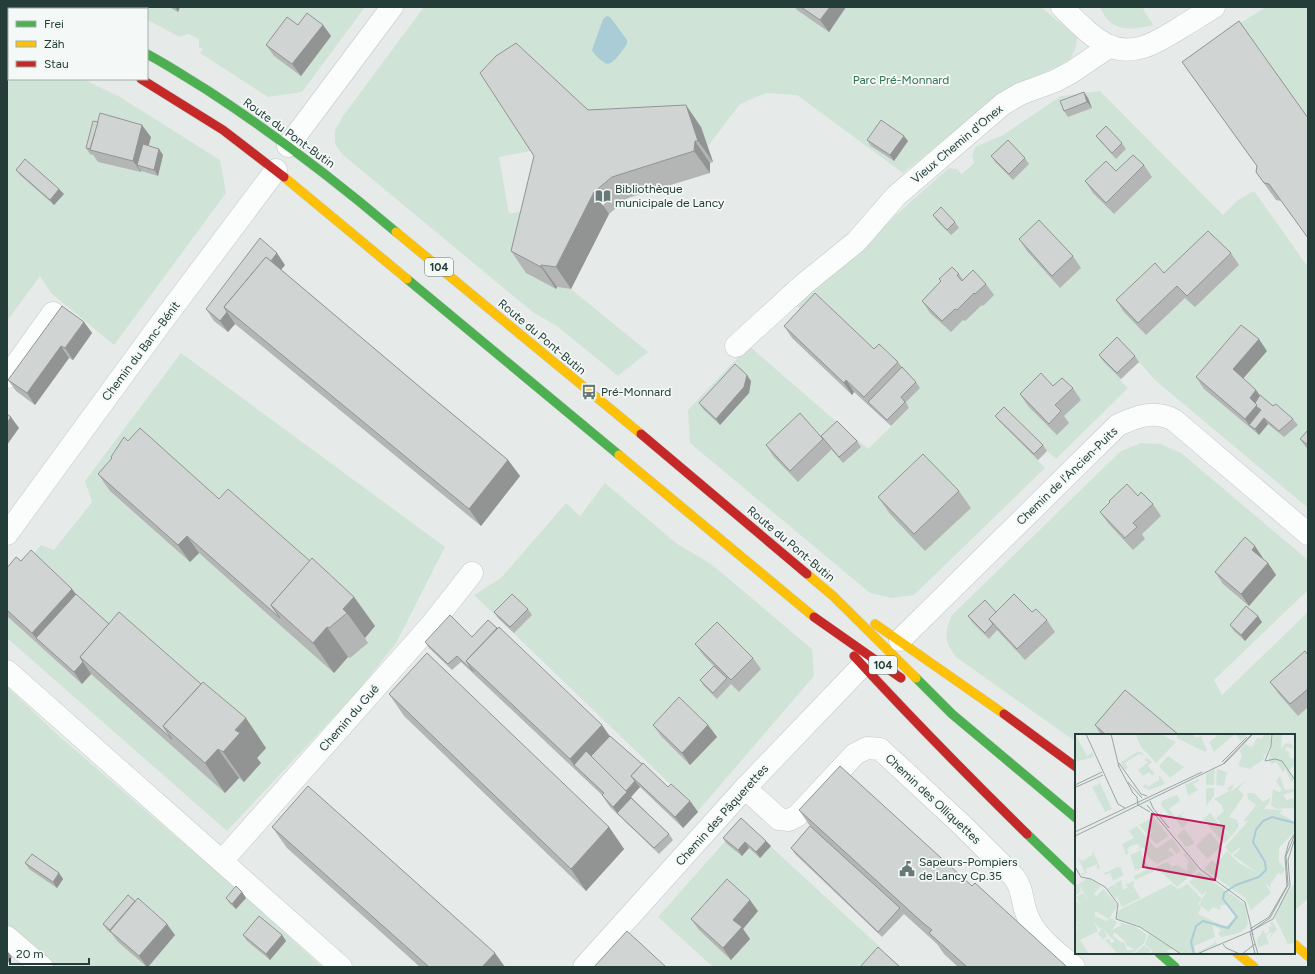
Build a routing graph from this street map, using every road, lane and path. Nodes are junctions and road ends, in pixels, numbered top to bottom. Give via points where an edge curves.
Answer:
1 (392, 7) edge
2 (1062, 7) edge
3 (1214, 7) edge
4 (1110, 46) junction
5 (148, 55) edge
6 (143, 80) edge
7 (288, 146) junction
8 (276, 170) junction
9 (53, 313) dead end
10 (736, 346) dead end
11 (7, 377) edge
12 (7, 534) edge
13 (1308, 534) edge
14 (472, 573) dead end
15 (833, 596) junction
16 (813, 616) junction
17 (900, 640) junction
18 (863, 665) junction
19 (7, 671) edge
20 (952, 714) junction
21 (1075, 766) edge
22 (745, 788) junction
23 (1075, 817) edge
24 (222, 861) junction
25 (1075, 880) edge
26 (7, 936) edge
27 (1295, 945) edge
28 (1160, 954) edge
29 (1238, 954) edge
30 (1308, 956) edge
31 (42, 967) edge
32 (341, 967) edge
33 (584, 967) edge
34 (1074, 967) edge
35 (1175, 967) edge
36 (1254, 967) edge

1 - 7 street
2 - 4 street via 1097,39
3 - 4 street via 1154,44 1126,50
4 - 10 street, Vieux Chemin d'Onex via 1061,78 1020,94 1003,104 896,196 856,242 804,284
5 - 7 main road, Route du Pont-Butin / 104 via 233,107
6 - 8 main road, Route du Pont-Butin / 104 via 222,130
7 - 15 main road, Route du Pont-Butin / 104 via 369,209 645,436
8 - 12 street, Chemin du Banc-Bénit
8 - 16 main road, Route du Pont-Butin / 104
9 - 11 street
13 - 17 street, Chemin de l'Ancien-Puits via 1174,420 1165,415 1134,418 1118,425
14 - 24 street, Chemin du Gué via 431,625
15 - 17 main road
15 - 20 main road, Route du Pont-Butin / 104
16 - 18 main road
16 - 20 main road, Route du Pont-Butin / 104
17 - 21 main road
18 - 22 street, Chemin des Pâquerettes
18 - 25 main road via 892,699 968,777
19 - 24 street
20 - 23 main road, Route du Pont-Butin / 104
22 - 33 street, Chemin des Pâquerettes
22 - 34 street, Chemin des Olliquettes via 779,819 789,820 797,816 854,754 866,748 880,749 962,825 1020,885 1027,914 1044,947
24 - 32 street
26 - 31 street
27 - 30 main road
28 - 35 main road
29 - 36 main road

